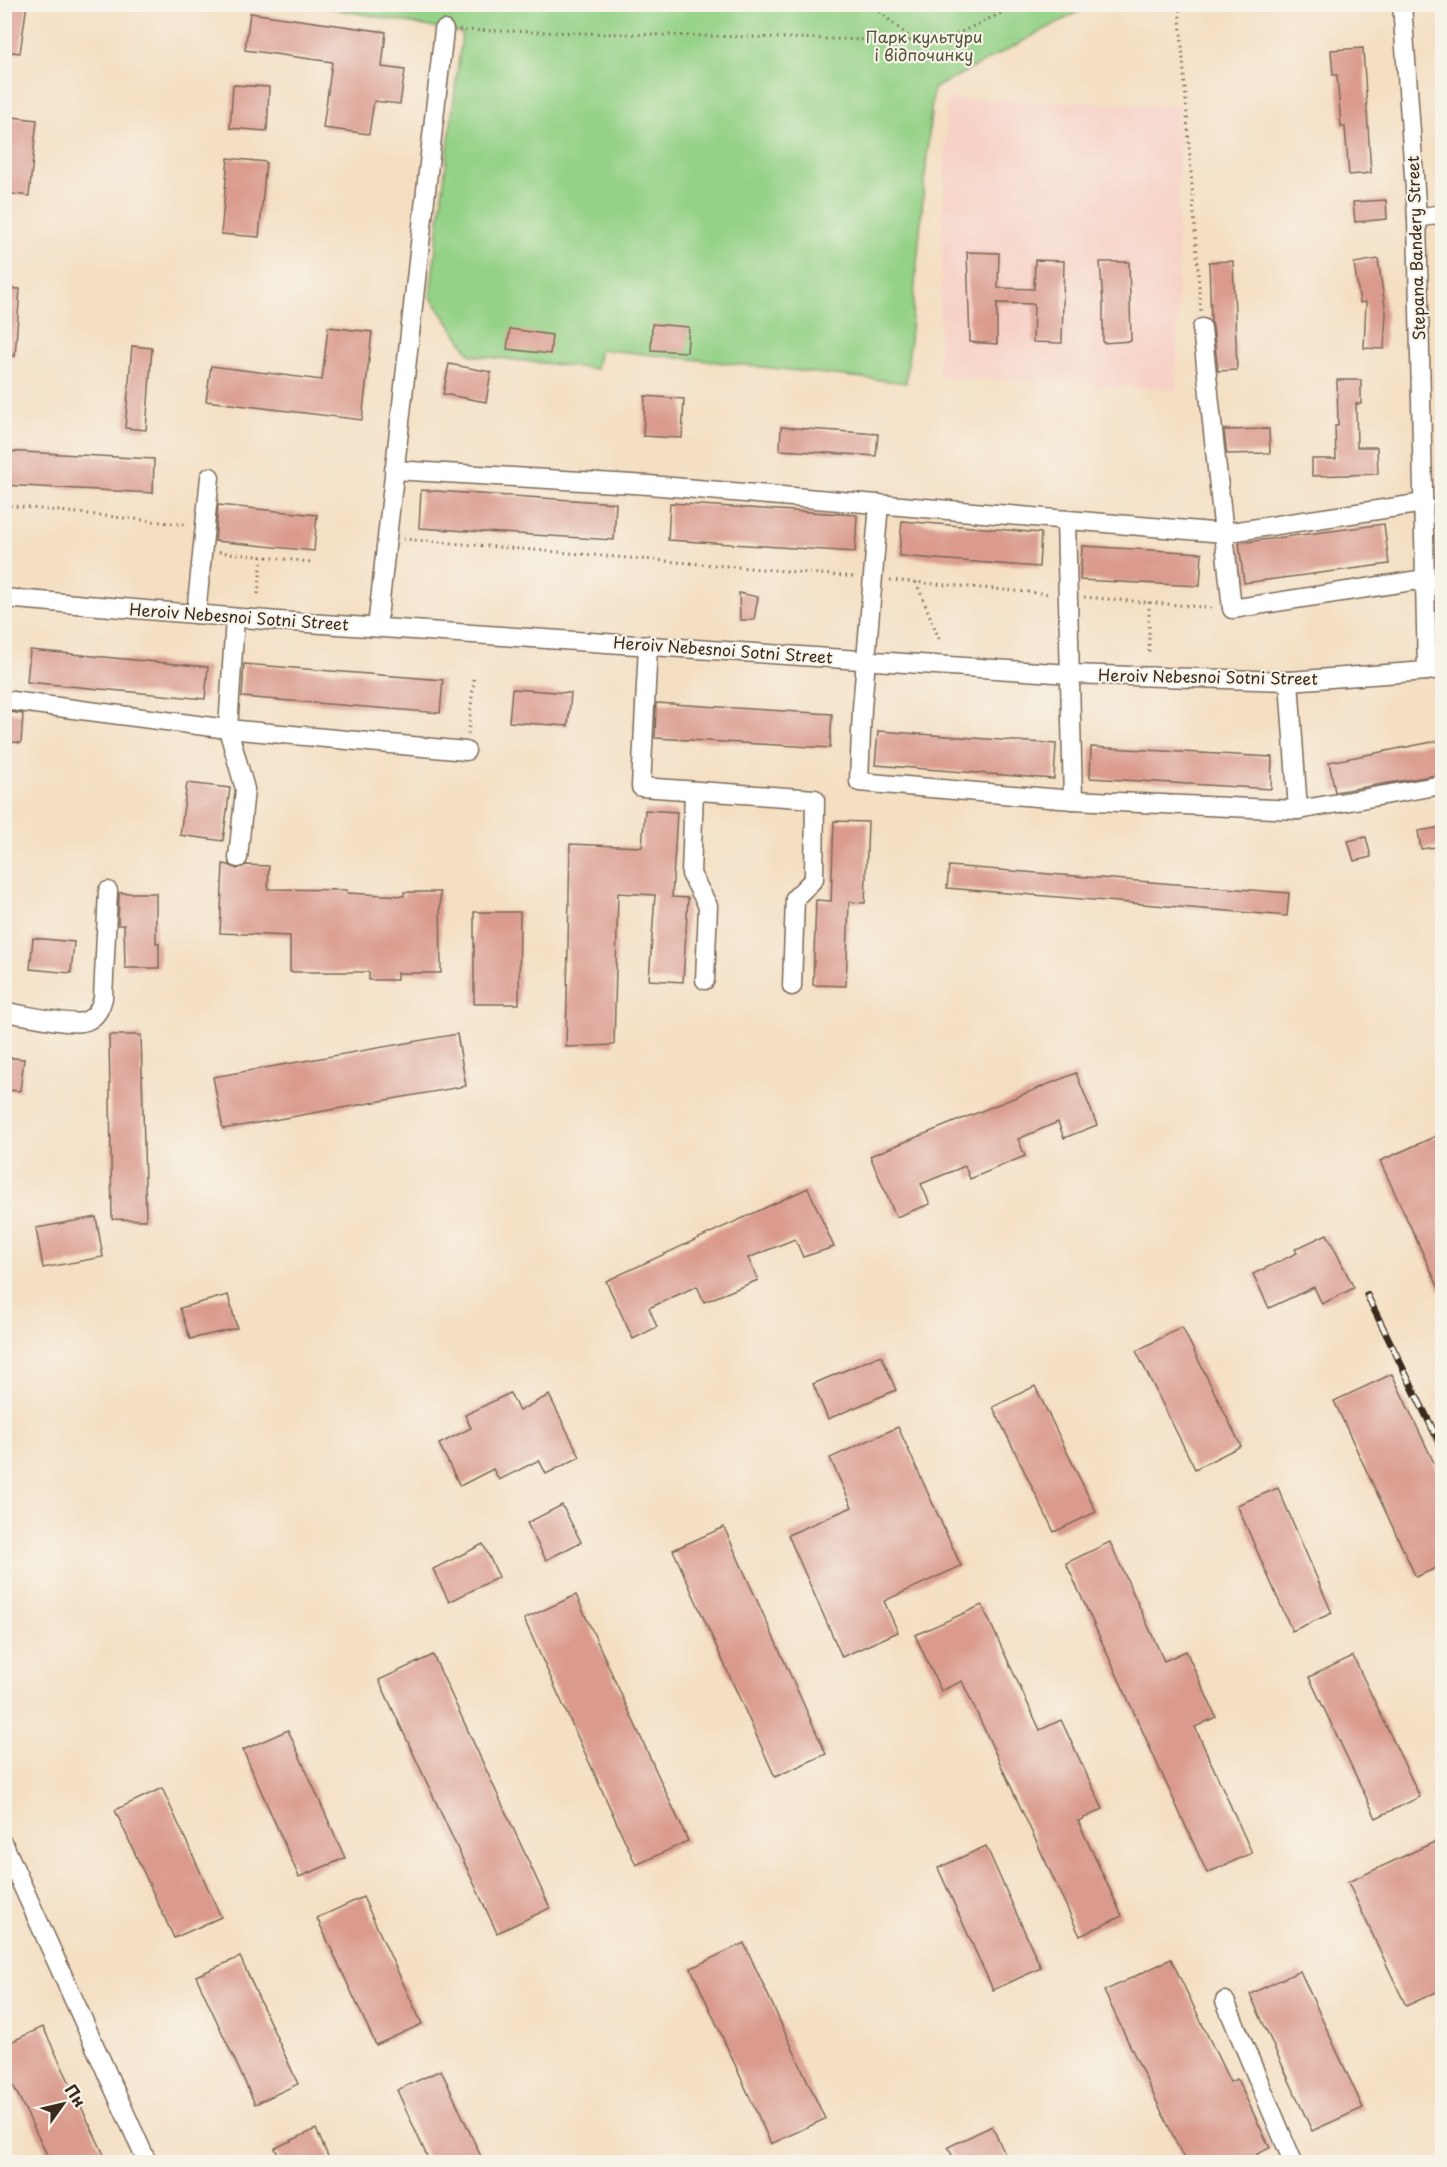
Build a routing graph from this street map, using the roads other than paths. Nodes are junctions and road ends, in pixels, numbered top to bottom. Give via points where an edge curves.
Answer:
1 (1402, 4) edge
2 (444, 30) road end
3 (1443, 213) edge
4 (1417, 218) junction
5 (1202, 328) road end
6 (394, 470) junction
7 (210, 477) dead end
8 (1424, 503) junction
9 (879, 504) junction
10 (1066, 520) junction
11 (1224, 533) junction
12 (1425, 579) junction
13 (4, 598) edge
14 (196, 614) junction
15 (235, 618) junction
16 (376, 627) junction
17 (648, 645) junction
18 (866, 661) junction
19 (1435, 669) edge
20 (1070, 674) junction
21 (1288, 681) junction
22 (4, 700) edge
23 (228, 729) junction
24 (466, 751) road end
25 (1443, 785) edge
26 (694, 791) junction
27 (1072, 800) junction
28 (1298, 810) junction
29 (238, 858) dead end
30 (108, 891) dead end
31 (705, 981) dead end
32 (792, 986) dead end
33 (4, 1011) edge
34 (4, 1845) edge
35 (1225, 2001) dead end
36 (147, 2163) edge
37 (1293, 2163) edge

1 - 4 street, Stepana Bandery Street
2 - 6 street
3 - 4 street
4 - 8 street, Stepana Bandery Street
5 - 11 street
6 - 9 street
6 - 16 street
7 - 14 street
8 - 11 street
8 - 12 street, Stepana Bandery Street
9 - 10 street
9 - 18 street
10 - 11 street
10 - 20 street
11 - 12 street via 1232,609
12 - 19 street, Stepana Bandery Street
13 - 14 street, Heroiv Nebesnoi Sotni Street
14 - 15 street, Heroiv Nebesnoi Sotni Street
15 - 16 street, Heroiv Nebesnoi Sotni Street
15 - 23 street
16 - 17 street, Heroiv Nebesnoi Sotni Street
17 - 18 street, Heroiv Nebesnoi Sotni Street
17 - 26 street via 640,788
18 - 20 street, Heroiv Nebesnoi Sotni Street
18 - 27 street via 859,782
19 - 21 street, Heroiv Nebesnoi Sotni Street
20 - 21 street, Heroiv Nebesnoi Sotni Street
20 - 27 street
21 - 28 street
22 - 23 street
23 - 24 street
23 - 29 street via 245,789
25 - 28 street
26 - 31 street via 691,874 708,906
26 - 32 street via 815,799 814,879 795,898
27 - 28 street
30 - 33 street via 103,998 96,1014 73,1022
34 - 36 street
35 - 37 street

